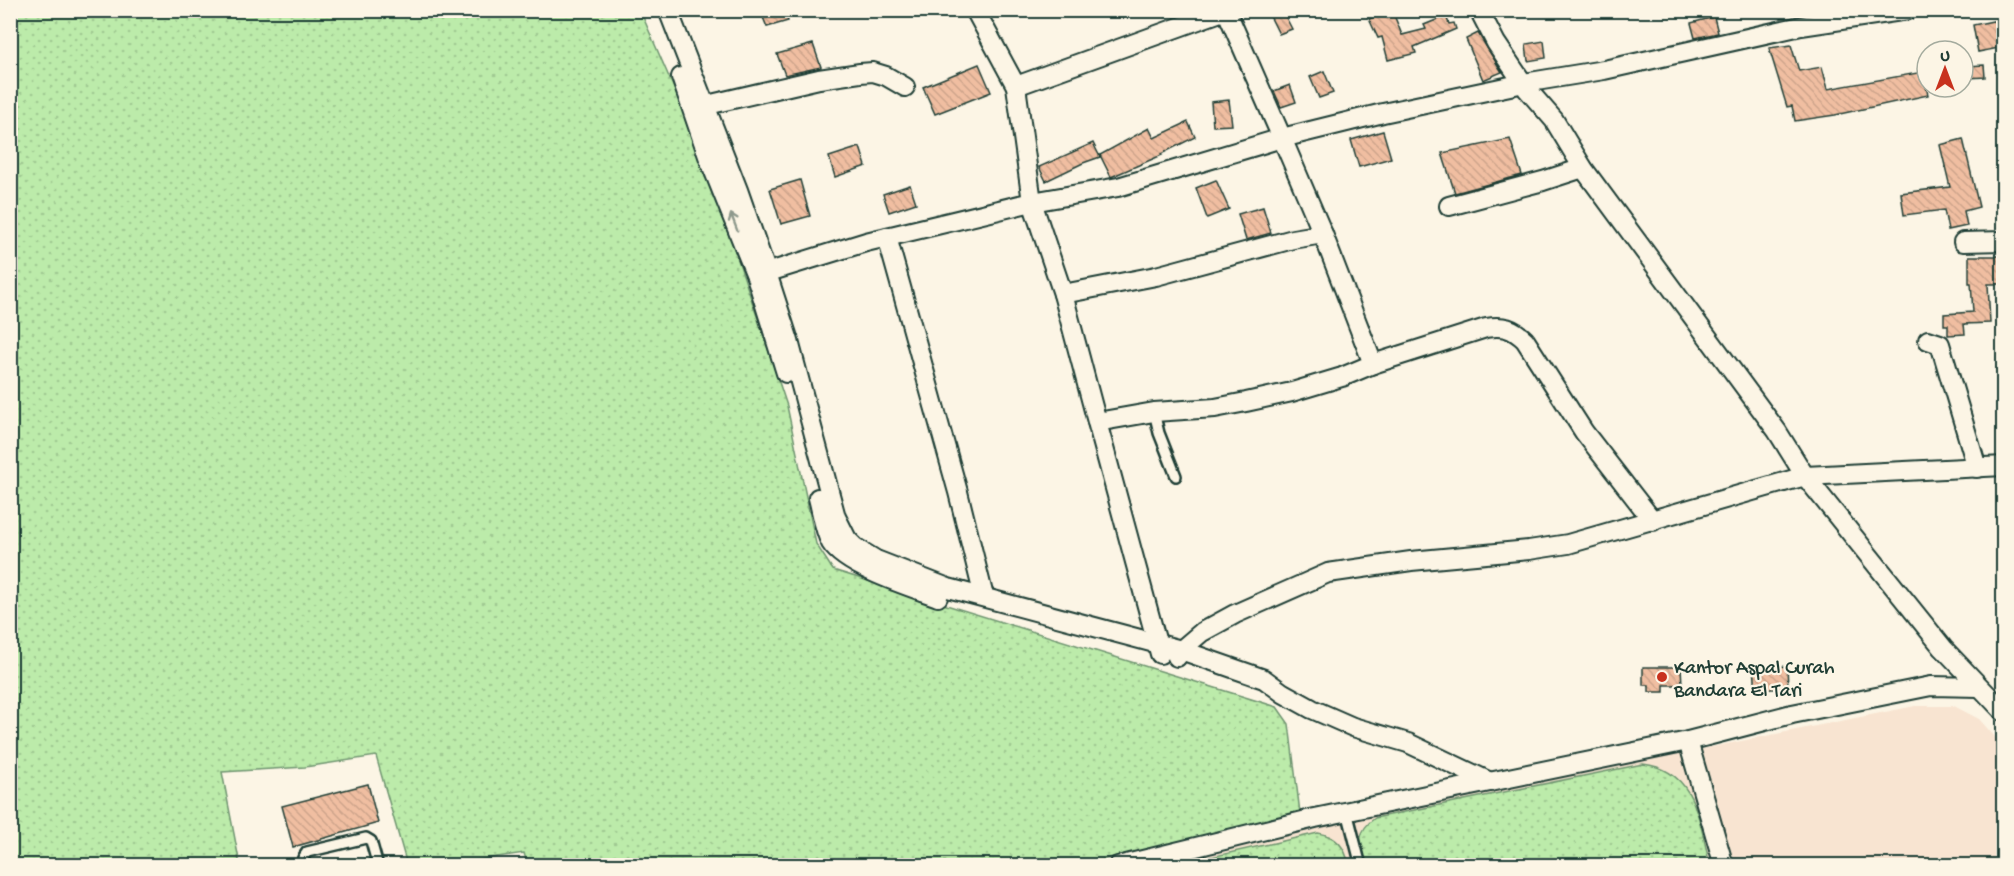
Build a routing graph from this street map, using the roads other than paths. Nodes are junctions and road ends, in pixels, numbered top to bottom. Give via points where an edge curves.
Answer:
1 (655, 10) edge
2 (668, 10) edge
3 (1226, 10) edge
4 (1479, 10) edge
5 (1908, 10) edge
6 (980, 12) edge
7 (1799, 18) edge
8 (1524, 83) junction
9 (1016, 86) junction
10 (904, 87) dead end
11 (699, 106) junction
12 (1282, 138) junction
13 (1583, 168) junction
14 (1032, 202) junction
15 (1449, 206) dead end
16 (1323, 234) junction
17 (887, 237) junction
18 (2004, 241) edge
19 (1963, 242) dead end
20 (762, 274) junction
21 (1062, 294) junction
22 (1928, 340) dead end
23 (1373, 364) junction
24 (1154, 412) junction
25 (1097, 422) junction
26 (2004, 466) edge
27 (1977, 468) junction
28 (1176, 476) dead end
29 (1805, 476) junction
30 (1653, 521) junction
31 (984, 597) junction
32 (1169, 652) junction
33 (1979, 687) junction
34 (2004, 712) edge
35 (1688, 741) junction
36 (1490, 782) junction
37 (1347, 811) junction
38 (305, 866) edge
39 (378, 866) edge
40 (1118, 866) edge
41 (1361, 866) edge
42 (1724, 866) edge

1 - 11 street
2 - 11 street
3 - 9 street
3 - 12 street
4 - 8 street
5 - 7 street
6 - 9 street
7 - 8 street via 1604,70
8 - 12 street
8 - 13 street via 1554,120
9 - 14 street
10 - 11 street via 886,76 860,73
11 - 20 street
12 - 14 street via 1118,187
12 - 16 street
13 - 15 street
13 - 29 street via 1777,431
14 - 17 street
14 - 21 street
16 - 21 street via 1156,276
16 - 23 street
17 - 20 street
17 - 31 street
18 - 19 street
20 - 31 street via 789,341 841,531 855,547 876,560 948,588
20 - 32 street via 827,533 836,549 866,569 945,599
21 - 25 street
22 - 27 street via 1940,344
23 - 24 street via 1292,392 1215,408
23 - 30 street via 1486,328 1503,326 1517,332 1584,432
24 - 25 street
24 - 28 lane
25 - 32 street
26 - 27 street
27 - 29 street
29 - 30 street
29 - 33 street
30 - 32 street via 1568,544 1328,573 1235,614
31 - 32 street
32 - 36 street via 1264,679 1312,710 1408,742
33 - 34 street
33 - 35 street via 1931,686 1792,714
35 - 36 street
35 - 42 street
36 - 37 street
37 - 40 street
37 - 41 lane
38 - 39 lane via 303,858 307,852 366,838

